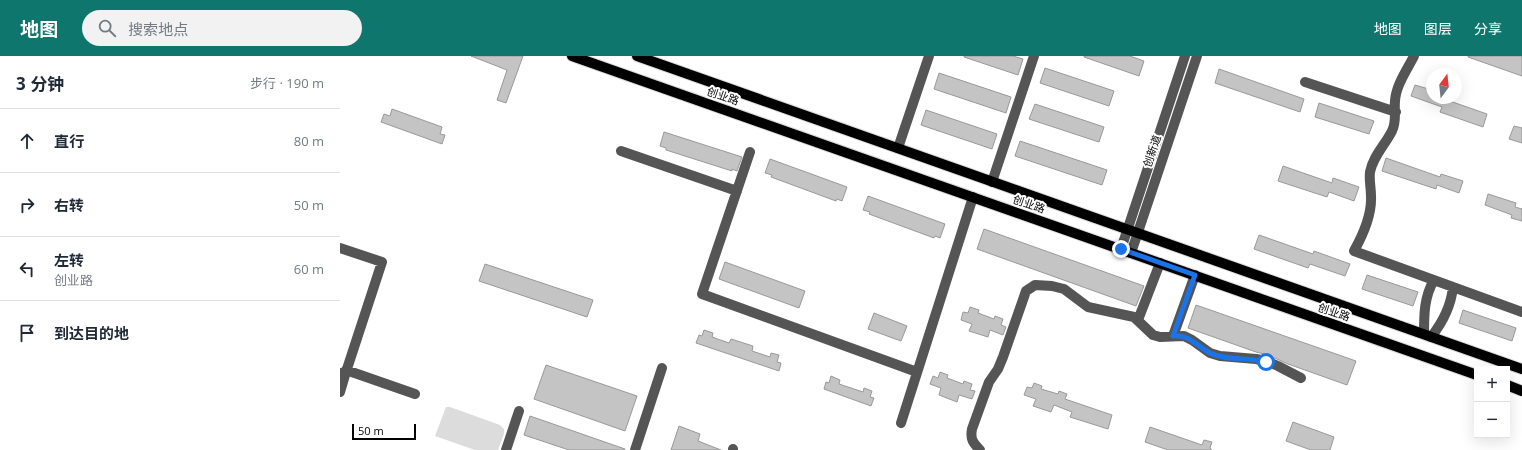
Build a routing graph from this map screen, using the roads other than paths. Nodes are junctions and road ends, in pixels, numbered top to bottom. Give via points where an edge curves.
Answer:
1 (572, 56) edge
2 (637, 56) edge
3 (929, 56) edge
4 (1034, 56) edge
5 (1185, 56) edge
6 (1197, 56) edge
7 (1414, 56) edge
8 (1305, 82) dead end
9 (1396, 112) junction
10 (898, 148) junction
11 (621, 151) dead end
12 (750, 152) dead end
13 (992, 182) junction
14 (737, 191) junction
15 (973, 197) junction
16 (1127, 230) junction
17 (1137, 233) junction
18 (340, 248) edge
19 (1121, 249) junction
20 (1131, 253) junction
21 (1160, 263) junction
22 (1195, 275) junction
23 (1434, 280) junction
24 (1453, 287) junction
25 (1522, 312) edge
26 (1138, 320) junction
27 (1173, 336) junction
28 (1428, 336) junction
29 (662, 368) dead end
30 (1522, 369) edge
31 (917, 372) junction
32 (344, 373) edge
33 (1474, 374) edge
34 (1301, 378) dead end
35 (1510, 386) edge
36 (1522, 391) edge
37 (340, 392) edge
38 (415, 394) dead end
39 (519, 411) dead end
40 (901, 424) dead end
41 (506, 450) edge
42 (635, 450) edge
43 (980, 450) edge

1 - 15 main road, 创业路
2 - 10 main road, 创业路
3 - 10 street
4 - 13 street
5 - 16 street, 创新道
6 - 17 street, 创新道
7 - 9 street via 1398,88
8 - 9 street
9 - 23 street via 1392,131 1370,172 1370,207 1361,239 1354,251
10 - 13 main road, 创业路
11 - 14 street
12 - 14 street
13 - 16 main road, 创业路
14 - 31 street via 702,294
15 - 19 main road, 创业路
15 - 31 street
16 - 17 main road, 创业路
16 - 19 street, 创新道
17 - 20 street, 创新道
17 - 28 main road, 创业路
18 - 32 street via 382,262
19 - 20 main road, 创业路
20 - 21 main road, 创业路
21 - 22 main road, 创业路
21 - 26 street
22 - 27 street
22 - 33 main road, 创业路
23 - 24 street
23 - 28 street via 1425,304
24 - 25 street
24 - 28 street via 1448,310 1438,328
26 - 27 street via 1153,334 1160,337
26 - 43 street via 1128,315 1088,306 1064,289 1035,285 1026,291 1003,357 989,382 970,435
27 - 34 street via 1184,336 1210,353 1256,359 1278,366
28 - 30 main road, 创业路
29 - 42 street
31 - 40 street
32 - 37 street
32 - 38 street
35 - 36 main road
39 - 41 street

